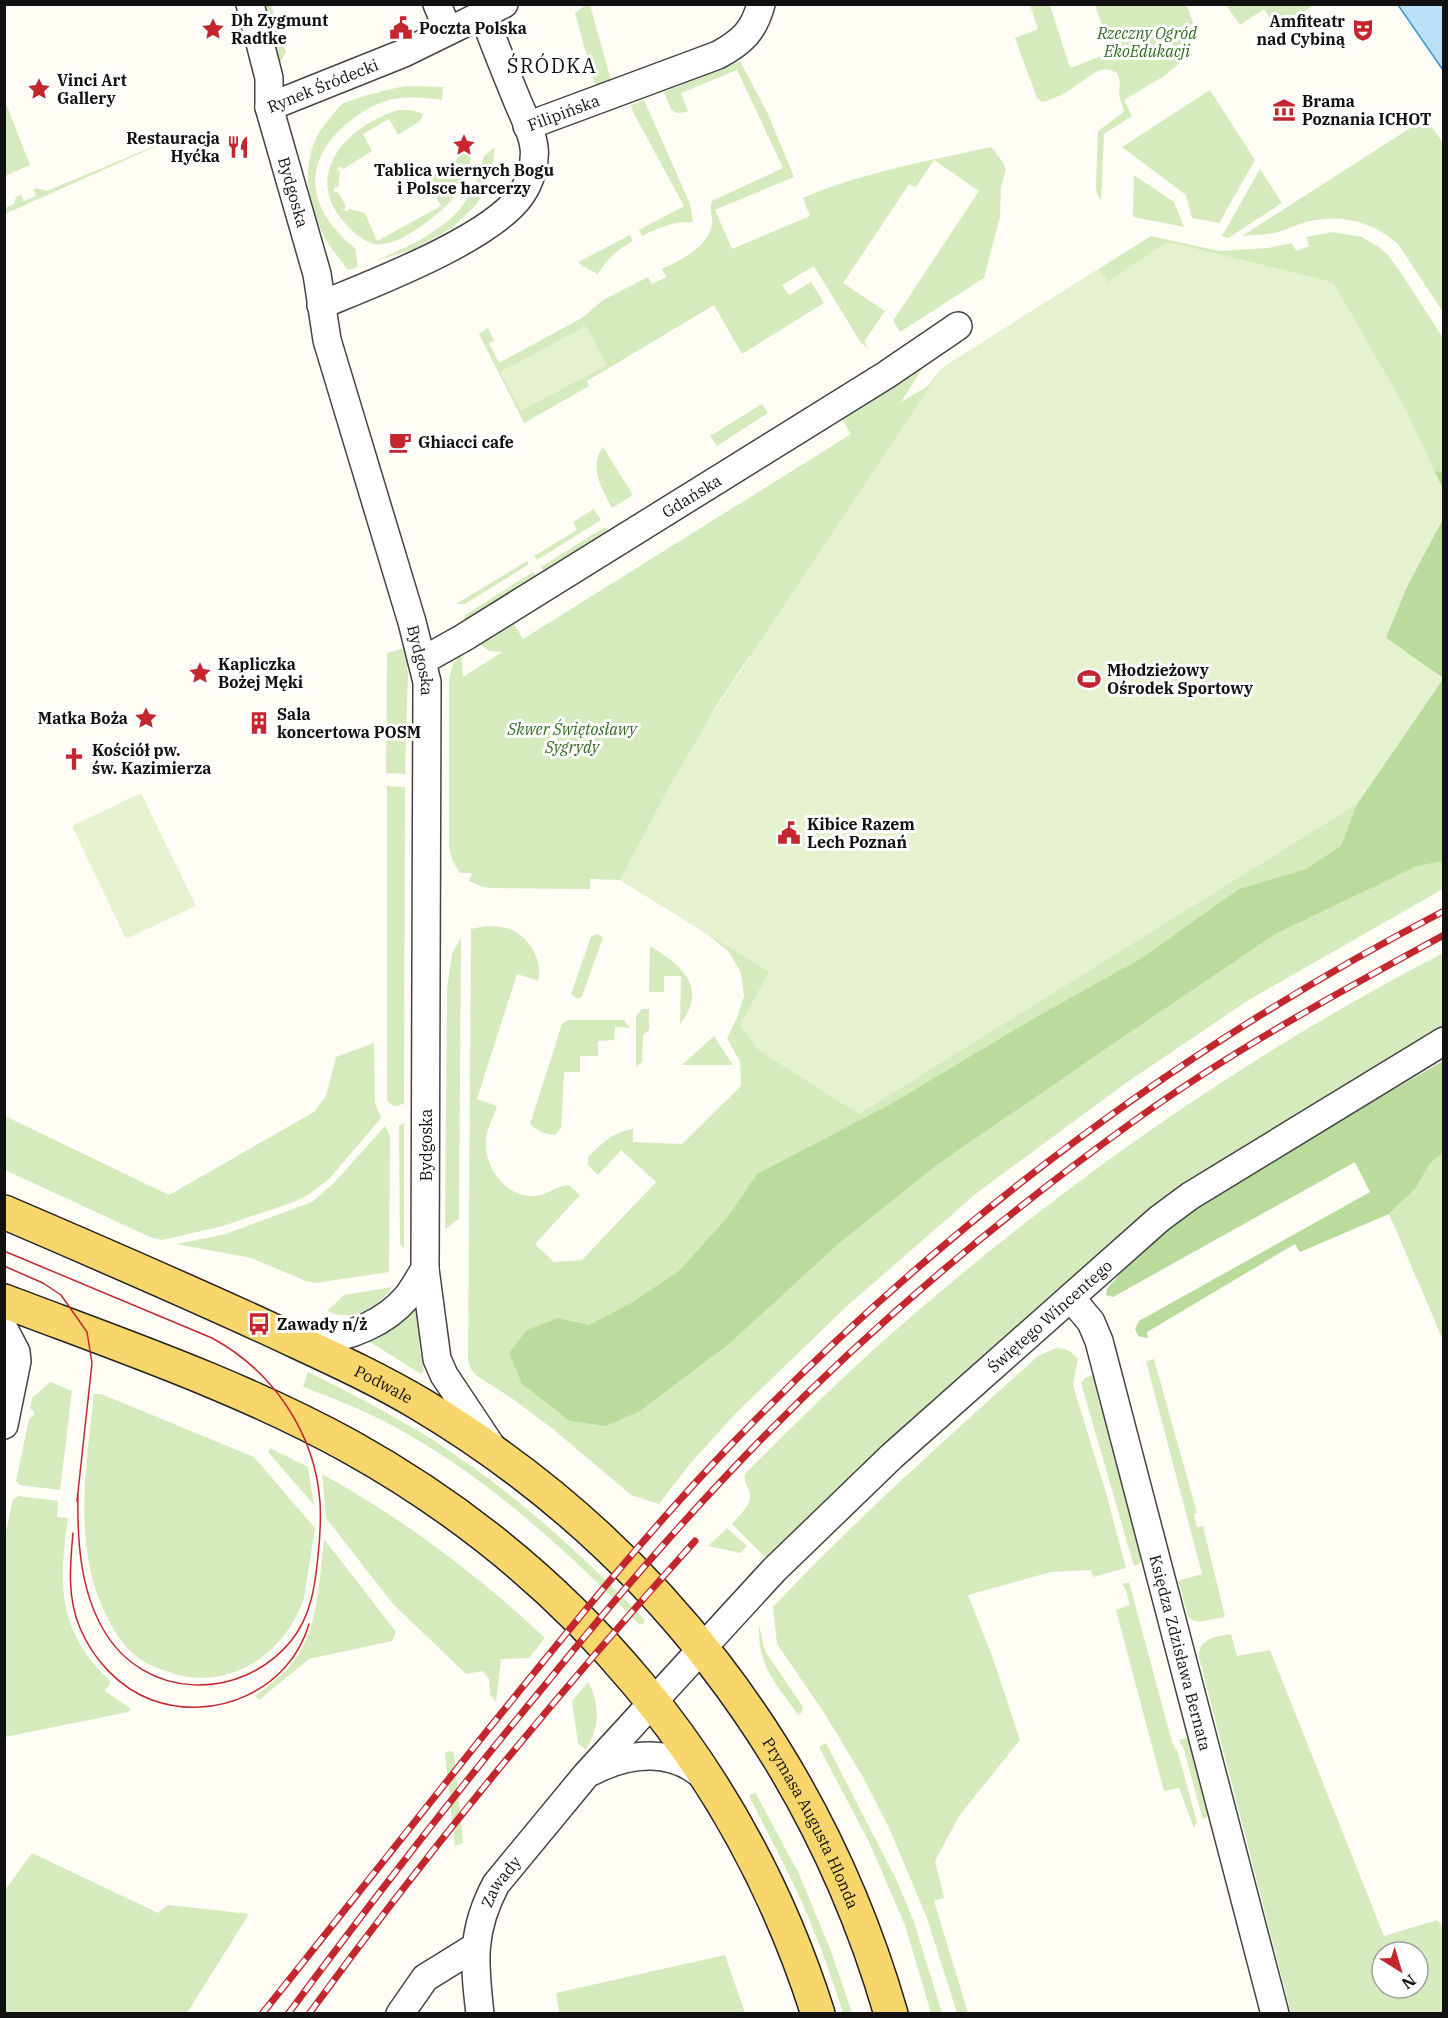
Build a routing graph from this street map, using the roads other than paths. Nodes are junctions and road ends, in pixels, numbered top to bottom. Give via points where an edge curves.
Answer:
1 (250, 4) edge
2 (437, 4) edge
3 (493, 9) edge
4 (759, 13) edge
5 (448, 32) junction
6 (269, 107) junction
7 (527, 126) junction
8 (321, 305) junction
9 (958, 326) dead end
10 (422, 661) junction
11 (1443, 1041) edge
12 (4, 1212) edge
13 (425, 1269) junction
14 (1071, 1298) junction
15 (4, 1301) edge
16 (4, 1329) edge
17 (286, 1337) junction
18 (6, 1409) edge
19 (497, 1454) junction
20 (703, 1647) junction
21 (652, 1701) junction
22 (586, 1775) junction
23 (718, 1792) junction
24 (475, 1947) junction
25 (400, 2013) edge
26 (480, 2013) edge
27 (818, 2013) edge
28 (891, 2013) edge
29 (1275, 2013) edge

1 - 6 street, Rynek Śródecki via 269,78
2 - 5 street
3 - 5 street
3 - 7 street
4 - 7 street, Filipińska via 736,45 718,55
5 - 6 street, Rynek Śródecki
6 - 8 street, Bydgoska via 317,274
7 - 8 street, Filipińska via 534,147 532,172 521,196 498,218 419,263
8 - 10 street, Bydgoska via 327,340
9 - 10 street, Gdańska
10 - 13 street, Bydgoska via 427,682
11 - 14 street, Świętego Wincentego via 1190,1196 1141,1234
12 - 17 main road, Podwale
13 - 17 street via 393,1311 366,1327 315,1340
13 - 19 street, Bydgoska via 437,1359 444,1376
14 - 20 street, Świętego Wincentego via 832,1512
14 - 29 street, Księdza Zdzisława Bernata via 1099,1341
15 - 21 main road via 258,1402 379,1463 448,1507 522,1565 597,1638
16 - 18 street via 16,1352
17 - 19 main road, Podwale via 396,1390
19 - 20 main road, Podwale via 607,1545
20 - 21 street, Zawady
20 - 28 main road, Prymasa Augusta Hlonda via 758,1725 808,1809 861,1923
21 - 22 street, Zawady
21 - 23 main road
22 - 23 street, Zawady via 628,1757 658,1756 692,1767
22 - 24 street, Zawady via 496,1884 480,1922
23 - 27 main road via 780,1909
24 - 25 street via 425,1978
24 - 26 street, Zawady

